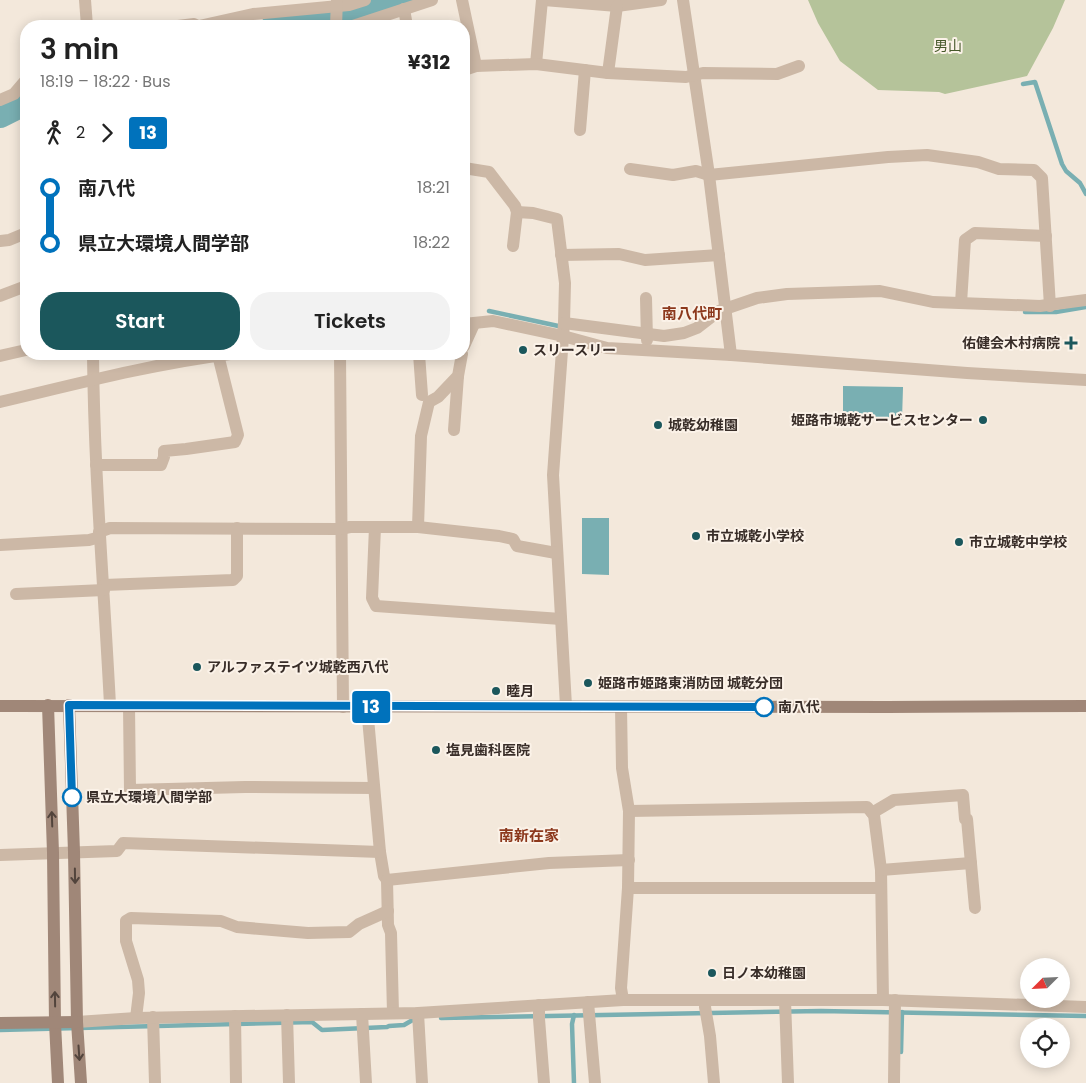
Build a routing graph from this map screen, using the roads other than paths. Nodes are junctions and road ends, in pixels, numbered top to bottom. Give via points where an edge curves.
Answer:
1 (85, 0) edge
2 (365, 0) edge
3 (432, 0) edge
4 (462, 0) edge
5 (543, 0) edge
6 (661, 0) edge
7 (683, 0) edge
8 (337, 3) edge
9 (617, 6) junction
10 (404, 9) junction
11 (87, 20) edge
12 (226, 20) edge
13 (336, 20) edge
14 (371, 20) edge
15 (406, 20) edge
16 (464, 20) edge
17 (536, 64) junction
18 (799, 66) dead end
19 (470, 68) edge
20 (585, 70) junction
21 (608, 73) junction
22 (695, 75) junction
23 (20, 87) edge
24 (0, 100) edge
25 (580, 130) dead end
26 (470, 169) edge
27 (630, 169) dead end
28 (709, 176) junction
29 (517, 212) junction
30 (20, 235) edge
31 (1046, 236) junction
32 (0, 241) edge
33 (513, 246) dead end
34 (561, 255) junction
35 (719, 255) junction
36 (20, 288) edge
37 (0, 296) edge
38 (646, 298) dead end
39 (1086, 300) edge
40 (961, 303) junction
41 (1050, 306) junction
42 (727, 313) junction
43 (470, 324) edge
44 (564, 330) junction
45 (647, 334) junction
46 (648, 350) junction
47 (20, 351) edge
48 (731, 355) junction
49 (0, 356) edge
50 (93, 360) edge
51 (186, 360) edge
52 (225, 360) edge
53 (340, 360) edge
54 (419, 360) edge
55 (461, 360) edge
56 (458, 376) junction
57 (93, 380) junction
58 (1086, 380) edge
59 (422, 395) dead end
60 (0, 402) edge
61 (454, 430) dead end
62 (96, 464) junction
63 (418, 526) junction
64 (375, 527) junction
65 (237, 528) junction
66 (340, 528) junction
67 (100, 534) junction
68 (0, 545) edge
69 (556, 553) junction
70 (104, 588) junction
71 (16, 594) dead end
72 (561, 619) junction
73 (48, 705) junction
74 (69, 705) junction
75 (110, 705) junction
76 (0, 706) edge
77 (129, 706) junction
78 (566, 706) junction
79 (1086, 706) edge
80 (343, 707) junction
81 (367, 707) junction
82 (621, 707) junction
83 (374, 788) junction
84 (629, 811) junction
85 (872, 813) junction
86 (74, 852) junction
87 (380, 852) junction
88 (53, 853) junction
89 (0, 855) edge
90 (628, 860) junction
91 (971, 863) junction
92 (881, 870) junction
93 (387, 880) junction
94 (628, 888) junction
95 (881, 888) junction
96 (975, 908) dead end
97 (388, 911) junction
98 (623, 1000) junction
99 (892, 1006) junction
100 (784, 1007) junction
101 (1086, 1007) edge
102 (706, 1008) junction
103 (589, 1010) junction
104 (539, 1011) junction
105 (393, 1013) junction
106 (418, 1013) junction
107 (287, 1015) junction
108 (235, 1016) junction
109 (136, 1018) junction
110 (154, 1018) junction
111 (77, 1022) junction
112 (363, 1022) junction
113 (0, 1023) edge
114 (55, 1023) junction
115 (58, 1083) edge
116 (81, 1083) edge
117 (155, 1083) edge
118 (236, 1083) edge
119 (289, 1083) edge
120 (366, 1083) edge
121 (422, 1083) edge
122 (544, 1083) edge
123 (595, 1083) edge
124 (714, 1083) edge
125 (788, 1083) edge
126 (894, 1083) edge

1 - 11 street
2 - 8 street via 349,5
3 - 10 street
4 - 16 street
5 - 9 street
5 - 17 street
6 - 9 street
7 - 22 street
8 - 12 street
8 - 13 street
9 - 21 street
10 - 14 street
10 - 15 street
17 - 19 street
17 - 20 street
18 - 22 street via 777,74
20 - 21 street
20 - 25 street
21 - 22 street
22 - 28 street
23 - 24 street via 14,94
26 - 29 street via 489,172
27 - 28 street via 673,175 696,172
28 - 31 street via 927,155 978,162 999,169 1034,170 1042,178
28 - 35 street
29 - 33 street
29 - 34 street via 557,219
30 - 32 street
31 - 40 street via 974,233 966,240
31 - 41 street
34 - 35 street via 619,254 645,260
34 - 44 street via 565,283
35 - 42 street
36 - 37 street
38 - 45 street
39 - 41 street
40 - 41 street
40 - 42 street via 933,302 880,291 787,294 757,298
42 - 45 street via 720,311 697,328 684,333
42 - 48 street
43 - 44 street via 493,321
44 - 45 street
44 - 46 street via 607,348
44 - 69 street via 552,475
45 - 46 street
46 - 48 street
47 - 49 street
48 - 58 street
50 - 57 street
51 - 57 street
52 - 62 street via 238,434 235,442 164,451 161,465
53 - 66 street
54 - 59 street
55 - 56 street
56 - 61 street
56 - 63 street via 438,397 428,402 421,436
57 - 60 street
57 - 62 street
62 - 67 street
63 - 64 street
63 - 69 street via 499,536 513,539 517,546
64 - 66 street
64 - 72 street via 372,598 376,606
65 - 66 street
65 - 67 street via 110,528
65 - 70 street via 237,576 233,580
66 - 80 street
67 - 68 street via 88,540
67 - 70 street
69 - 72 street
70 - 71 street
70 - 75 street
72 - 78 street
73 - 74 street
73 - 76 street
88 -> 73 street
74 - 75 street
74 - 86 street
75 - 77 street
77 - 80 street
77 - 83 street via 130,790
78 - 81 street
78 - 82 street
79 - 82 street
80 - 81 street
81 - 83 street
82 - 84 street via 622,770
83 - 87 street
84 - 85 street via 867,807
84 - 90 street
85 - 91 street via 894,800 963,795
85 - 92 street
86 - 87 street via 117,851 123,843
86 - 88 street
86 -> 111 street
87 - 93 street
88 - 89 street
114 -> 88 street
90 - 93 street via 549,863
90 - 94 street
91 - 92 street
91 - 96 street
92 - 95 street
93 - 97 street
94 - 95 street
94 - 98 street via 621,988
95 - 99 street
97 - 105 street
97 - 109 street via 349,932 308,933 237,927 221,921 131,918 126,921 126,941 138,980
98 - 102 street
98 - 103 street
99 - 100 street
99 - 101 street
99 - 126 street
100 - 102 street
100 - 125 street
102 - 124 street
103 - 104 street
103 - 123 street
104 - 106 street
104 - 122 street
105 - 106 street
105 - 112 street
106 - 121 street
107 - 108 street
107 - 112 street
107 - 119 street
108 - 110 street
108 - 118 street
109 - 110 street
109 - 111 street
110 - 117 street
111 - 114 street
111 -> 116 street
112 - 120 street
113 - 114 street
114 - 115 street

